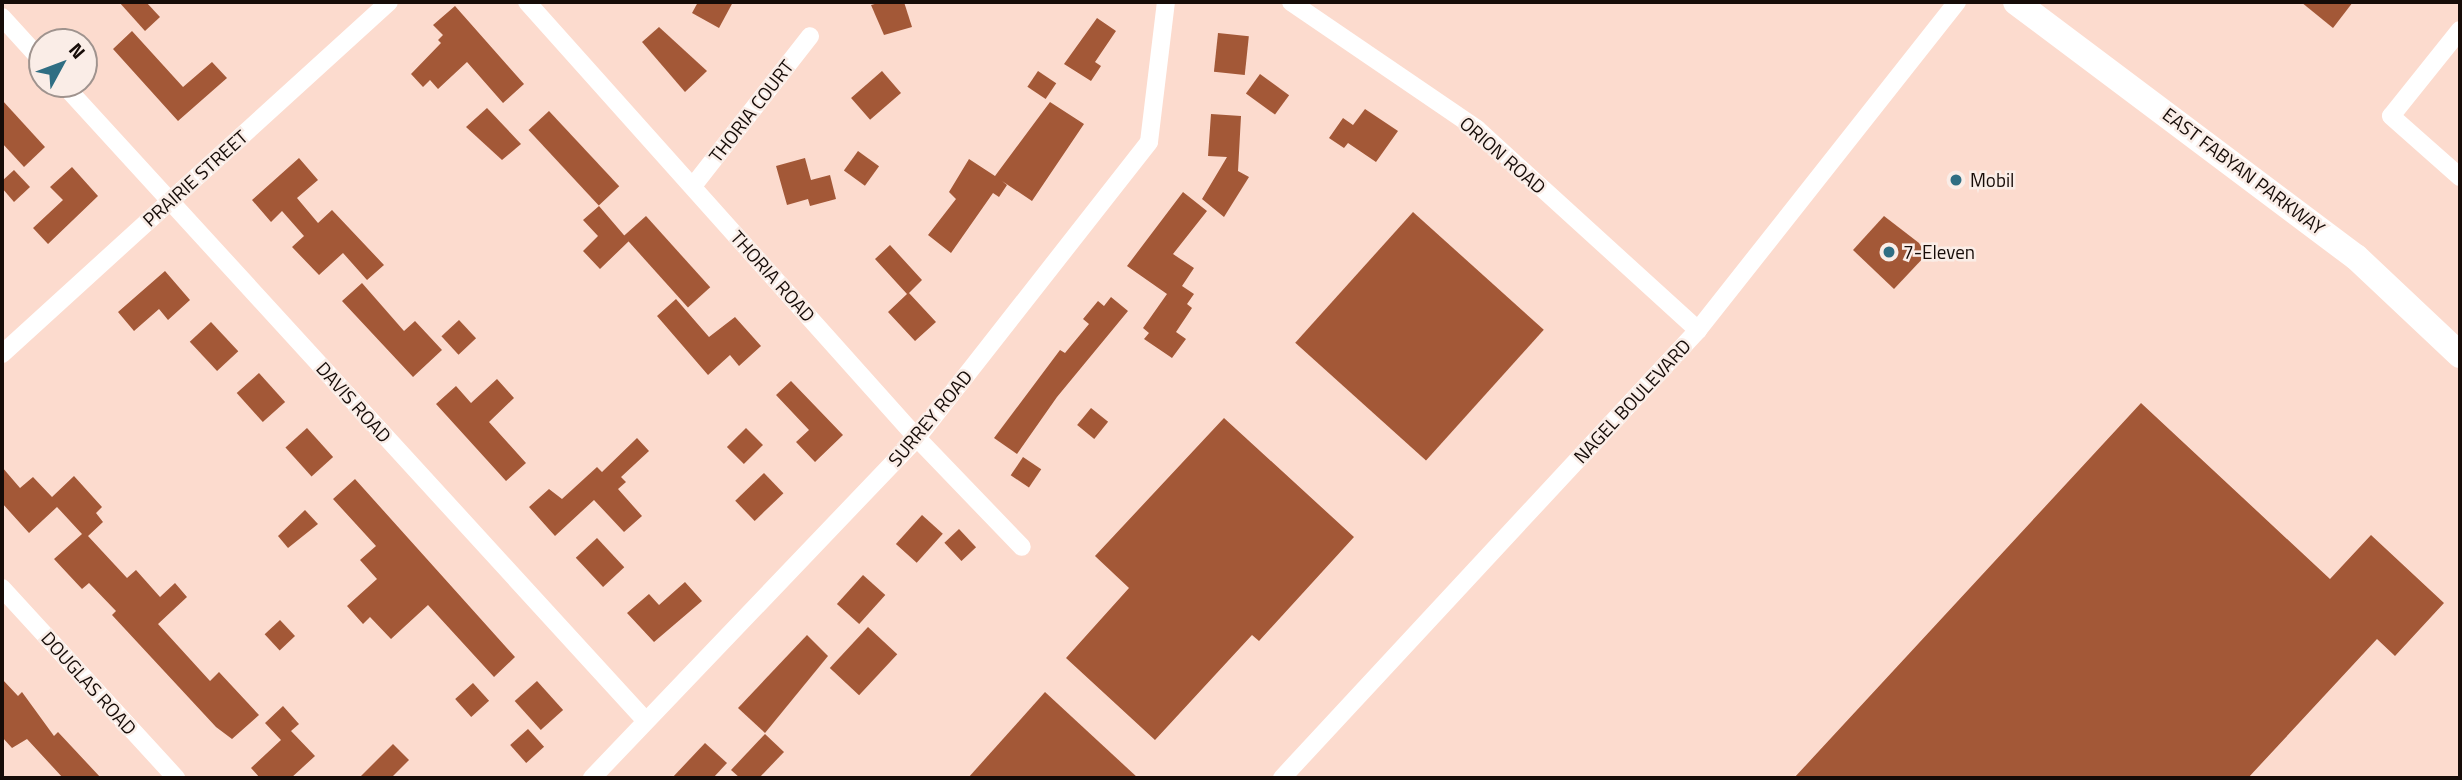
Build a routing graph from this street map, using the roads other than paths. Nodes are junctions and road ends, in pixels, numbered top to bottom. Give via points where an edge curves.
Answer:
1 (389, 2) edge
2 (527, 2) edge
3 (1166, 2) edge
4 (1291, 2) edge
5 (1957, 2) edge
6 (2016, 2) edge
7 (2, 18) edge
8 (2460, 30) edge
9 (810, 36) dead end
10 (28, 46) edge
11 (76, 98) edge
12 (2460, 177) edge
13 (693, 186) junction
14 (170, 201) junction
15 (1698, 330) junction
16 (2, 355) edge
17 (2460, 355) edge
18 (917, 438) junction
19 (1022, 547) dead end
20 (2, 588) edge
21 (645, 720) junction
22 (176, 778) edge
23 (592, 778) edge
24 (1282, 778) edge

1 - 14 street, PRAIRIE STREET
2 - 13 street, THORIA ROAD
3 - 18 street, SURREY ROAD via 1149,142
4 - 15 street, ORION ROAD via 1478,129
5 - 15 street, NAGEL BOULEVARD
6 - 17 main road, EAST FABYAN PARKWAY via 2356,257
7 - 10 street
8 - 12 street via 2391,116
9 - 13 street, THORIA COURT
11 - 14 street, DAVIS ROAD
13 - 18 street, THORIA ROAD
14 - 16 street, PRAIRIE STREET
14 - 21 street, DAVIS ROAD
15 - 24 street, NAGEL BOULEVARD
18 - 19 street, THORIA ROAD
18 - 21 street, SURREY ROAD
20 - 22 street, DOUGLAS ROAD
21 - 23 street, SURREY ROAD

